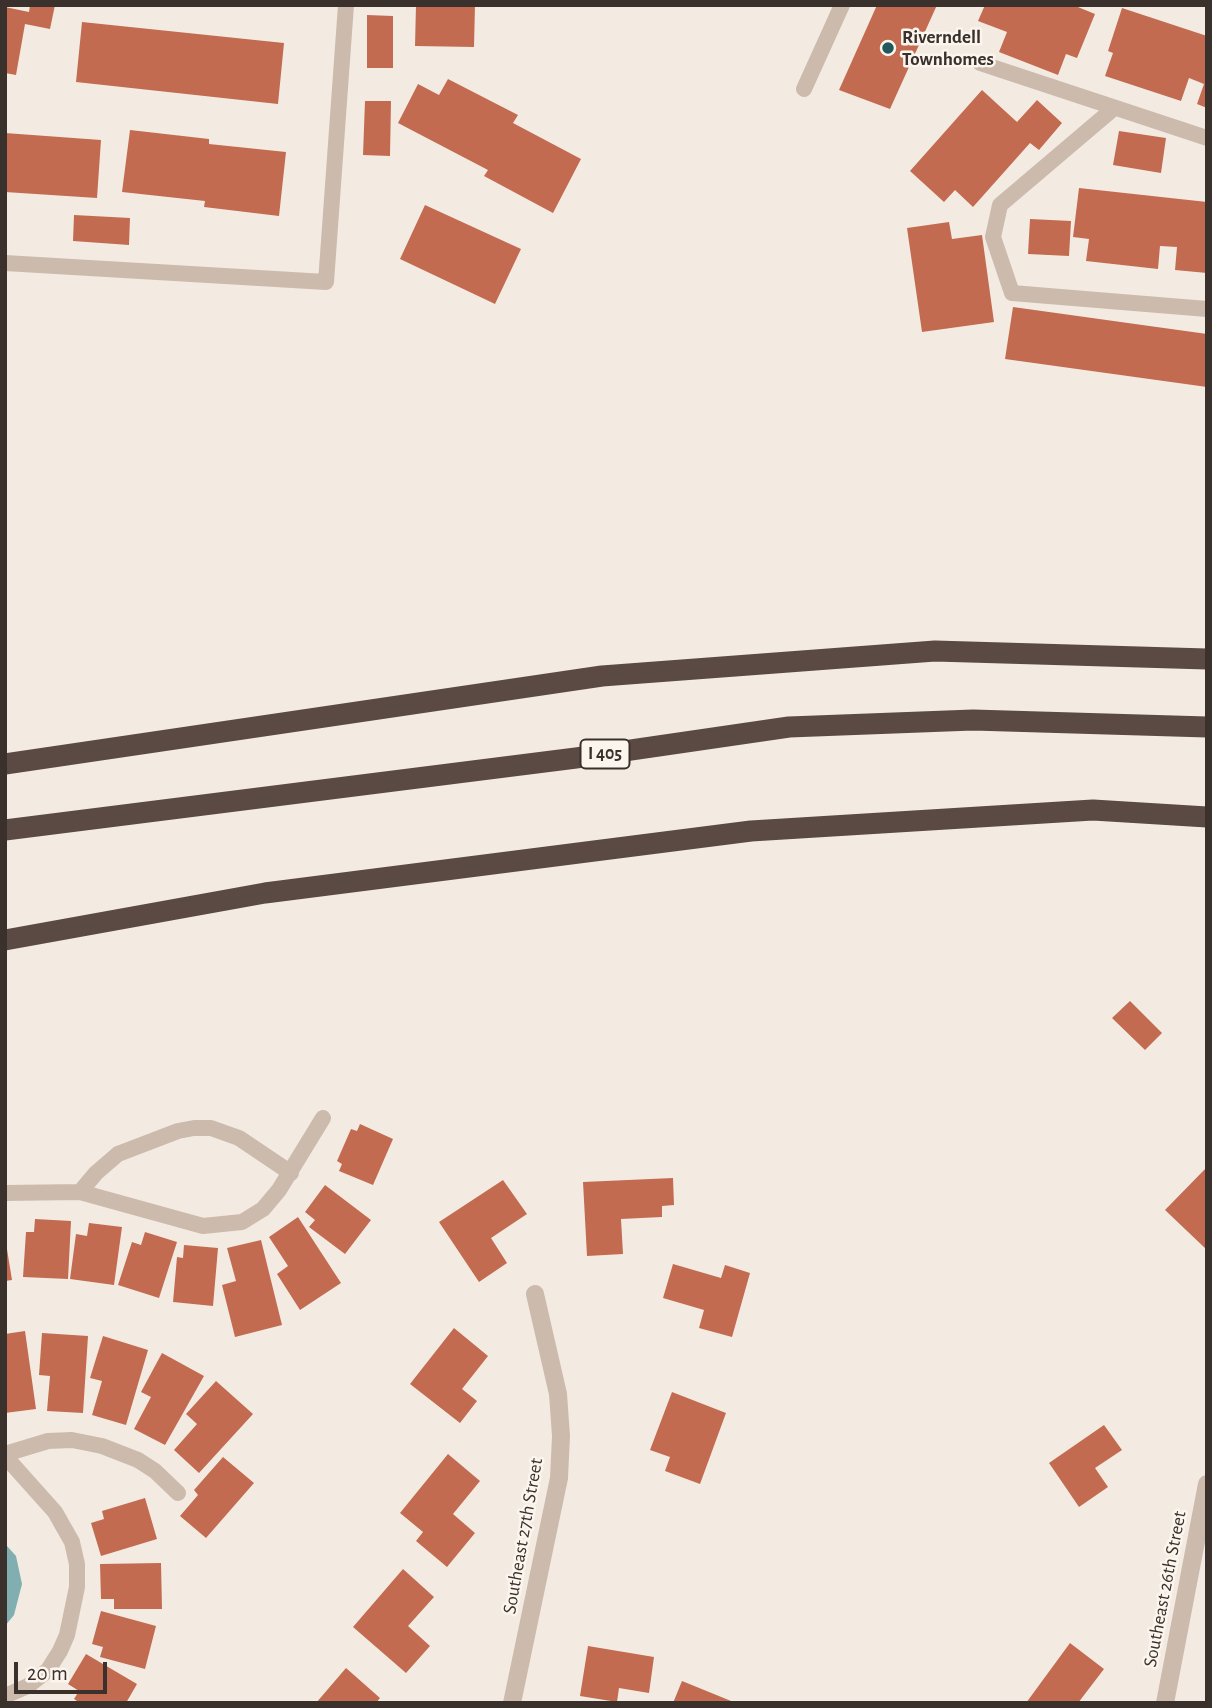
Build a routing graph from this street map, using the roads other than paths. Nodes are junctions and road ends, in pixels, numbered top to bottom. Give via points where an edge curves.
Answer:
1 (346, 5) edge
2 (842, 5) edge
3 (981, 63) dead end
4 (804, 89) dead end
5 (1113, 108) junction
6 (1207, 138) edge
7 (5, 263) edge
8 (1207, 309) edge
9 (1207, 659) edge
10 (1207, 727) edge
11 (5, 764) edge
12 (1207, 817) edge
13 (5, 830) edge
14 (12, 939) edge
15 (323, 1118) dead end
16 (291, 1172) junction
17 (80, 1192) junction
18 (5, 1193) edge
19 (535, 1294) dead end
20 (5, 1455) edge
21 (1207, 1484) edge
22 (178, 1493) dead end
23 (5, 1696) edge
24 (512, 1703) edge
25 (1165, 1703) edge

1 - 7 lane via 326,282
2 - 4 lane
3 - 5 lane
5 - 6 lane
5 - 8 lane via 1000,205 993,237 1012,293
9 - 11 highway via 935,651 603,676
10 - 13 highway, I 405 via 973,720 789,727
12 - 14 highway via 1093,810 751,831 265,893
15 - 16 lane
16 - 17 lane via 263,1209 242,1222 203,1226
16 - 17 lane via 239,1138 211,1128 194,1128 177,1130 118,1154
17 - 18 lane
19 - 24 street, Southeast 27th Street via 558,1394 561,1446 559,1478
20 - 22 lane via 48,1441 95,1444 138,1460
20 - 23 lane via 55,1512 72,1542 77,1564 77,1587 60,1651 48,1670
21 - 25 street, Southeast 26th Street

